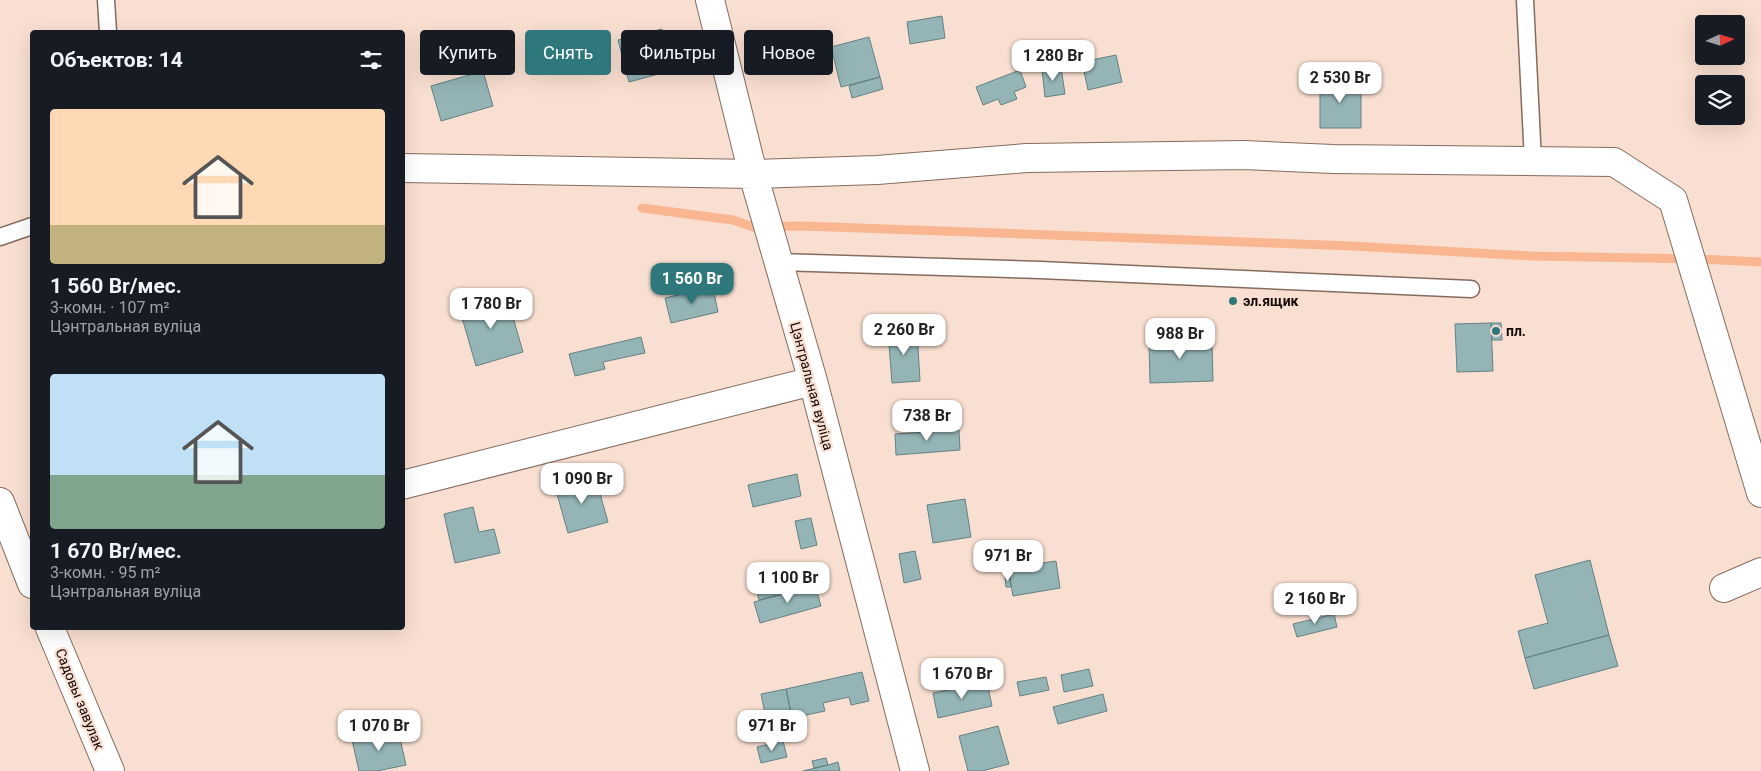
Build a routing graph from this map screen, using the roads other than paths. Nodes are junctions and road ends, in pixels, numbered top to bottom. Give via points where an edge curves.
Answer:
1 (106, 0) edge
2 (710, 0) edge
3 (1526, 0) edge
4 (108, 30) edge
5 (1533, 161) junction
6 (405, 168) edge
7 (753, 174) junction
8 (30, 227) edge
9 (0, 236) edge
10 (778, 262) junction
11 (1472, 289) dead end
12 (813, 381) junction
13 (405, 484) edge
14 (1761, 493) edge
15 (0, 502) edge
16 (1761, 572) edge
17 (30, 579) edge
18 (1724, 588) dead end
19 (51, 630) edge
20 (110, 771) edge
21 (915, 771) edge

1 - 4 lane
2 - 7 street, Цэнтральная вуліца
3 - 5 lane
5 - 7 street via 1244,155 1026,158 876,170
5 - 14 street via 1614,162 1674,200
6 - 7 street
7 - 10 street, Цэнтральная вуліца
8 - 9 lane
10 - 11 lane
10 - 12 street, Цэнтральная вуліца
12 - 13 street
12 - 21 street, Цэнтральная вуліца
15 - 17 street
16 - 18 street
19 - 20 street, Садовы завулак

